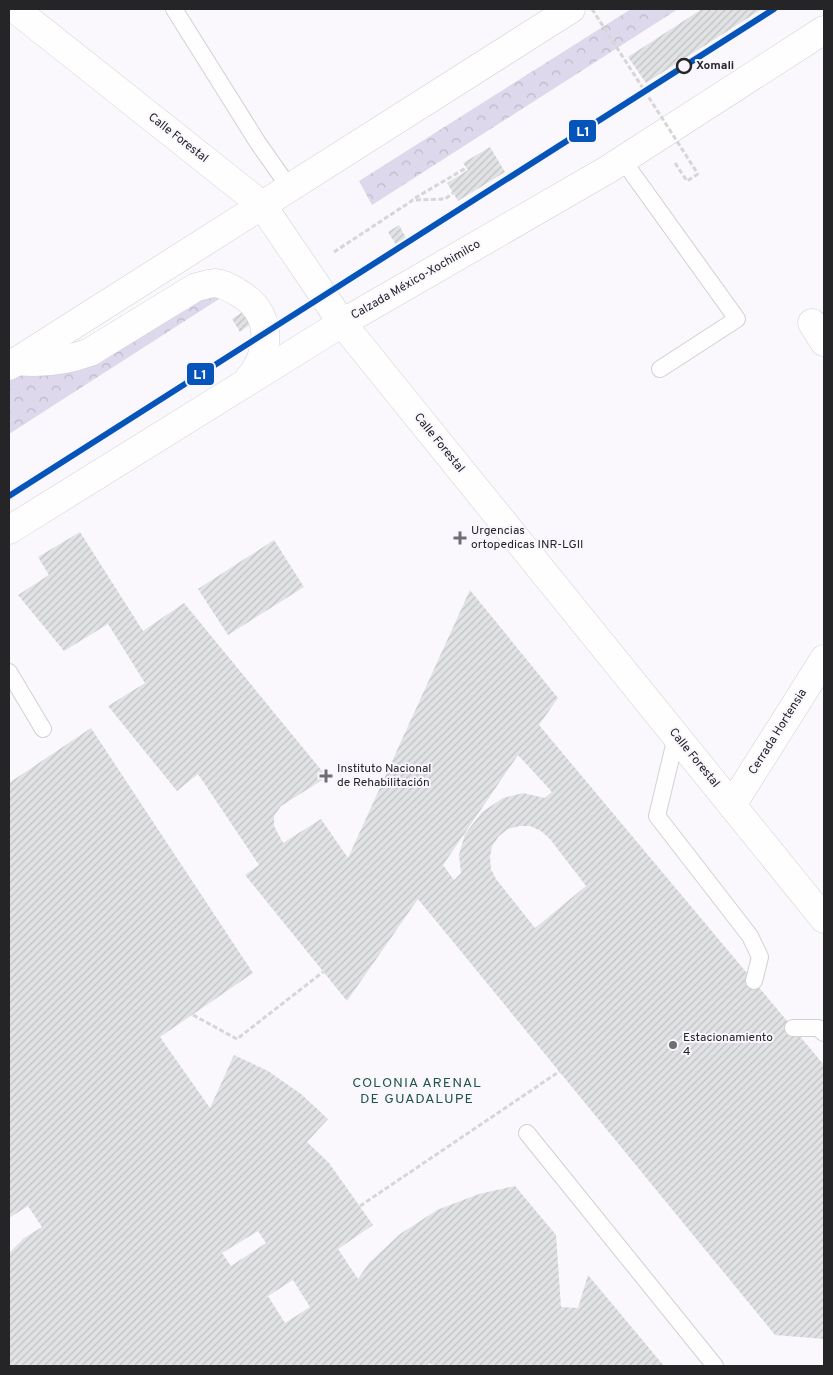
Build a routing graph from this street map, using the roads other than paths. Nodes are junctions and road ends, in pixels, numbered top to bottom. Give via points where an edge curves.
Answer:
1 (15, 9) edge
2 (174, 9) edge
3 (571, 9) edge
4 (824, 30) edge
5 (622, 159) junction
6 (289, 187) junction
7 (262, 205) junction
8 (342, 323) junction
9 (13, 364) edge
10 (660, 369) dead end
11 (246, 382) junction
12 (9, 530) edge
13 (824, 659) edge
14 (9, 672) edge
15 (43, 729) dead end
16 (676, 737) junction
17 (732, 805) junction
18 (824, 919) edge
19 (754, 981) dead end
20 (793, 1028) dead end
21 (824, 1033) edge
22 (527, 1133) dead end
23 (715, 1366) edge

1 - 7 main road, Calle Forestal
2 - 6 lane
3 - 6 main road
4 - 5 main road, Calzada México-Xochimilco
5 - 8 main road, Calzada México-Xochimilco
5 - 10 lane via 736,319
6 - 7 main road
7 - 8 main road, Calle Forestal
7 - 9 main road
8 - 11 main road, Calzada México-Xochimilco
8 - 16 main road, Calle Forestal
9 - 11 main road via 56,361 90,352 196,288 215,283 253,302 266,331 263,357
11 - 12 main road, Calzada México-Xochimilco
13 - 17 main road, Cerrada Hortensia
14 - 15 lane
16 - 17 main road, Calle Forestal
16 - 19 lane via 658,816 750,936 760,957
17 - 18 main road, Calle Forestal
20 - 21 lane via 818,1028
22 - 23 lane

